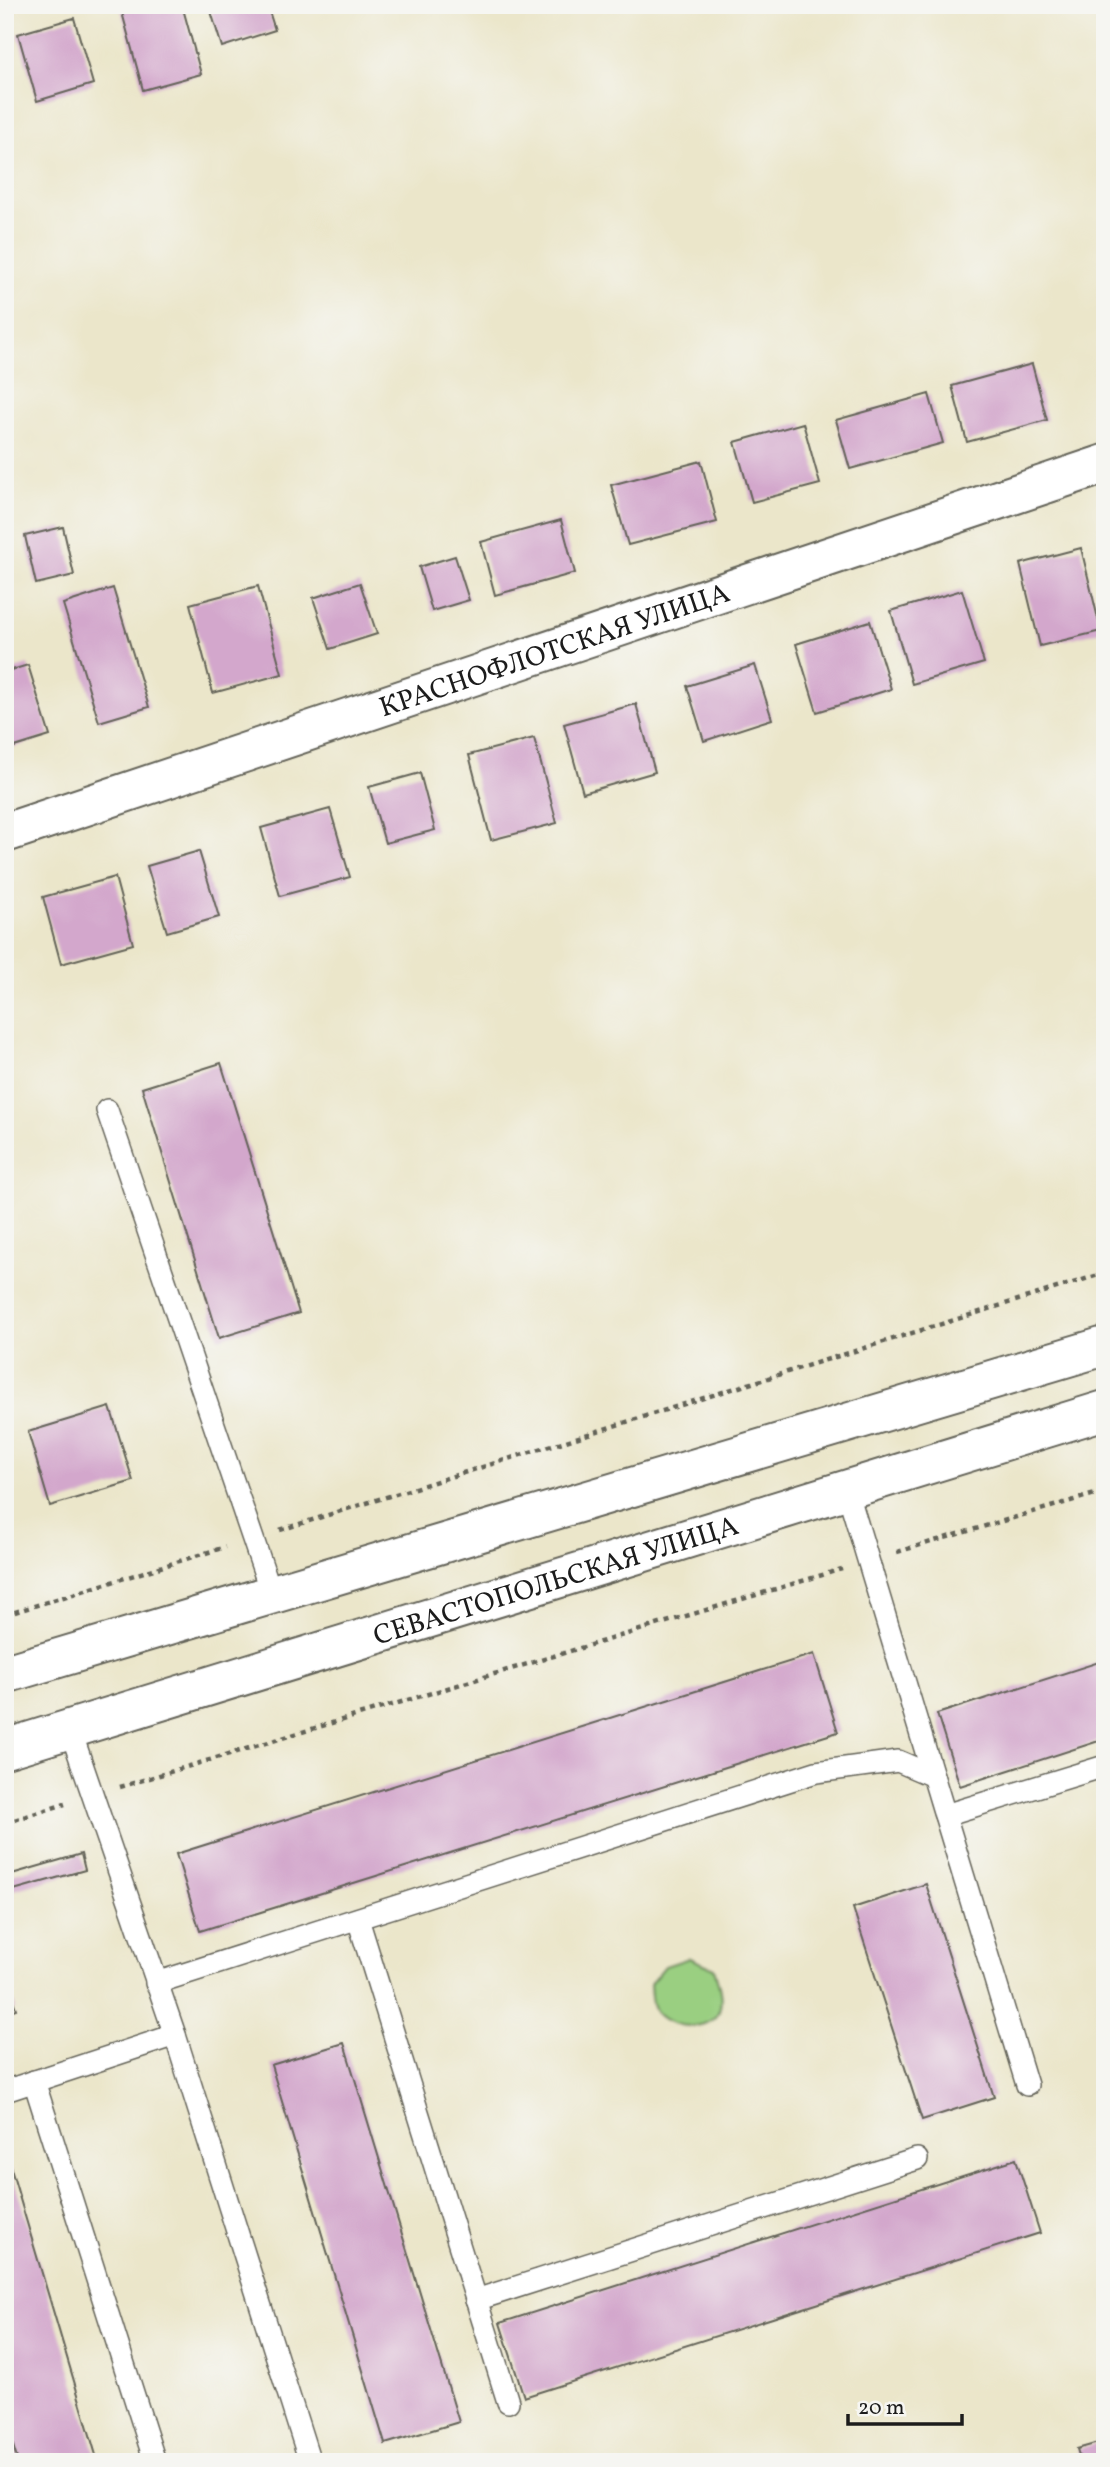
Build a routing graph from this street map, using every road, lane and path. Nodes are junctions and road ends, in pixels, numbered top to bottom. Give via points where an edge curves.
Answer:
1 (1105, 464) edge
2 (5, 833) edge
3 (107, 1110) dead end
4 (1105, 1273) edge
5 (1105, 1346) edge
6 (1105, 1410) edge
7 (847, 1490) junction
8 (1105, 1491) edge
9 (270, 1533) dead end
10 (230, 1545) dead end
11 (869, 1560) junction
12 (272, 1595) junction
13 (5, 1615) edge
14 (5, 1674) edge
15 (70, 1729) junction
16 (5, 1749) edge
17 (1105, 1766) edge
18 (933, 1776) junction
19 (92, 1795) junction
20 (944, 1815) junction
21 (5, 1823) edge
22 (358, 1919) junction
23 (156, 1983) junction
24 (175, 2035) junction
25 (34, 2081) junction
26 (1027, 2085) dead end
27 (5, 2091) edge
28 (917, 2159) dead end
29 (476, 2300) junction
30 (508, 2402) dead end
31 (155, 2462) edge
32 (310, 2462) edge

1 - 2 street, КРАСНОФЛОТСКАЯ УЛИЦА
3 - 12 lane
4 - 9 path
5 - 12 street
6 - 7 street, СЕВАСТОПОЛЬСКАЯ УЛИЦА
7 - 11 lane
7 - 15 street, СЕВАСТОПОЛЬСКАЯ УЛИЦА
8 - 11 path
10 - 13 path
11 - 18 lane
11 - 19 path
12 - 14 street
15 - 16 street, СЕВАСТОПОЛЬСКАЯ УЛИЦА
15 - 19 lane
17 - 20 lane
18 - 20 lane
18 - 22 lane via 898,1761 816,1772
19 - 21 path
19 - 23 lane
20 - 26 lane
22 - 23 lane
22 - 29 lane
23 - 24 lane
24 - 25 lane
24 - 32 lane
25 - 27 lane
25 - 31 lane
28 - 29 lane
29 - 30 lane

